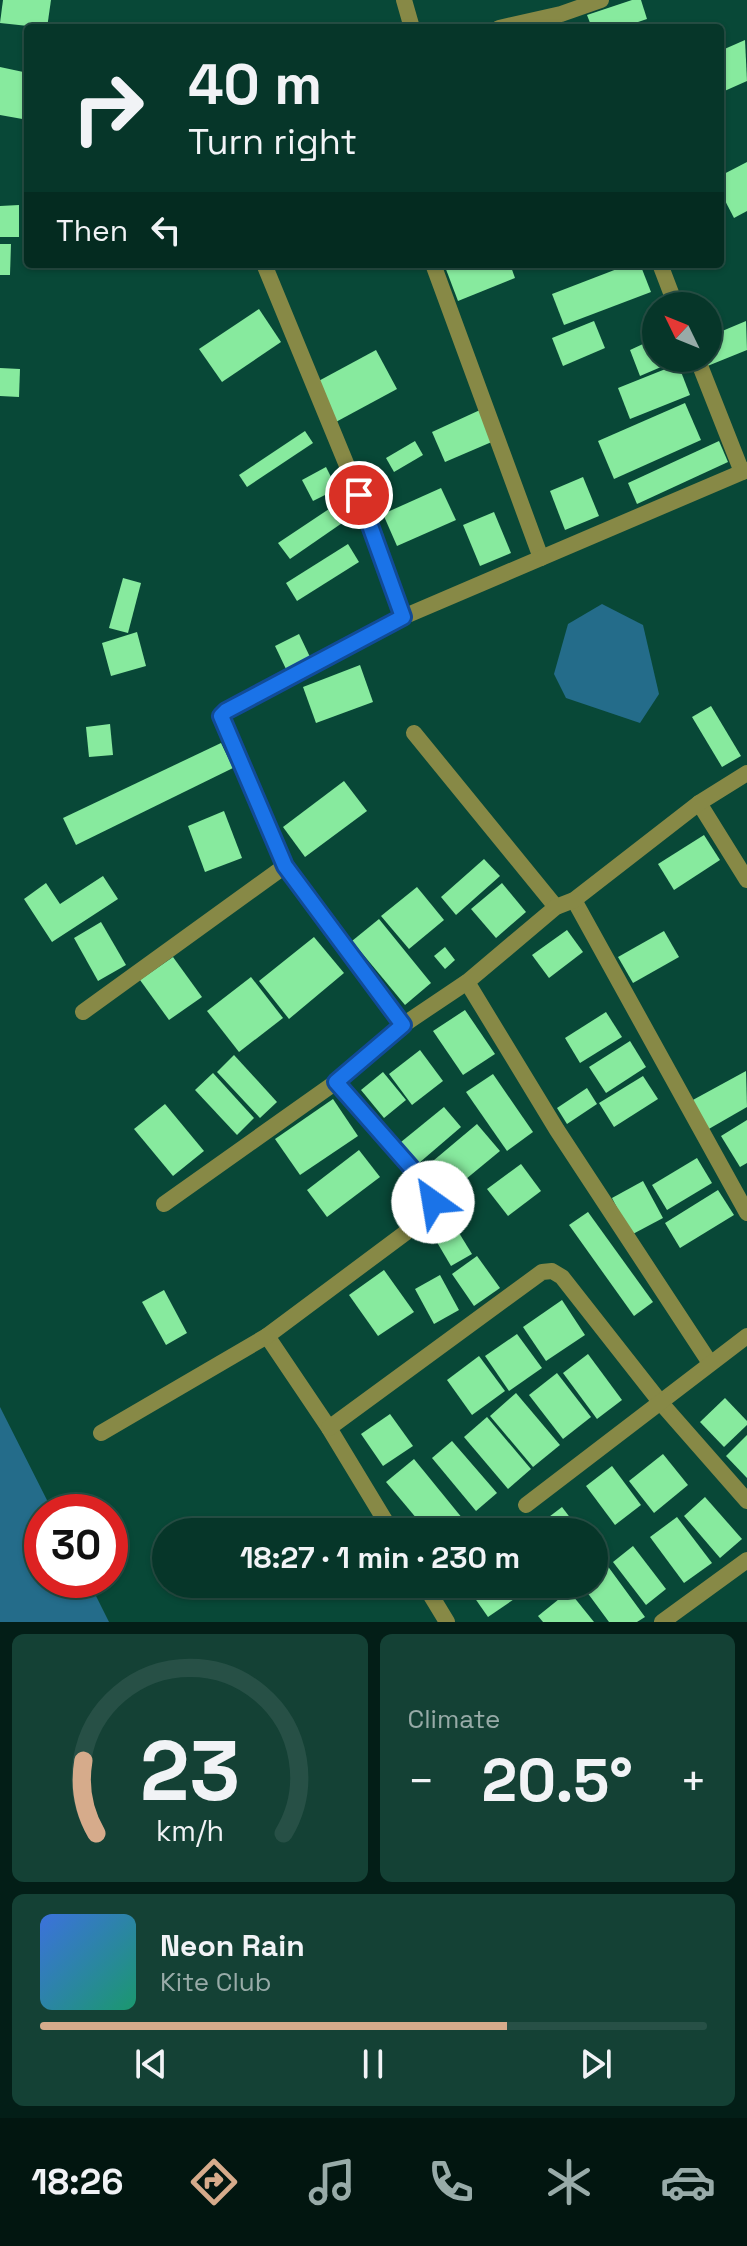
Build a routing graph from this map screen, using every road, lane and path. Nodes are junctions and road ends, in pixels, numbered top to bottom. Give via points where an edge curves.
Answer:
1 (404, 0) edge
2 (601, 0) edge
3 (564, 21) edge
4 (411, 24) edge
5 (536, 24) edge
6 (266, 268) edge
7 (434, 268) edge
8 (662, 268) edge
9 (671, 292) edge
10 (703, 372) edge
11 (744, 471) edge
12 (541, 558) junction
13 (403, 617) junction
14 (414, 733) dead end
15 (747, 773) edge
16 (699, 803) junction
17 (285, 866) junction
18 (747, 880) edge
19 (574, 900) junction
20 (556, 907) junction
21 (467, 982) junction
22 (83, 1012) dead end
23 (403, 1025) junction
24 (336, 1082) junction
25 (164, 1204) dead end
26 (747, 1213) edge
27 (267, 1336) junction
28 (747, 1336) edge
29 (710, 1363) junction
30 (661, 1403) junction
31 (329, 1428) junction
32 (101, 1433) dead end
33 (747, 1501) edge
34 (526, 1505) dead end
35 (384, 1518) edge
36 (747, 1560) edge
37 (432, 1598) edge
38 (447, 1622) edge
39 (662, 1622) edge

1 - 4 street
2 - 3 street
3 - 5 street
6 - 13 street via 371,524
7 - 12 street
8 - 9 street
10 - 11 street
11 - 12 street
12 - 13 street
13 - 17 street via 221,716
14 - 20 street
15 - 16 street
16 - 18 street
16 - 19 street
17 - 22 street
17 - 23 street
19 - 20 street
19 - 26 street
20 - 21 street
21 - 23 street
21 - 29 street
23 - 24 street
24 - 25 street
24 - 27 street via 430,1189 433,1202 428,1216
27 - 31 street
27 - 32 street
28 - 29 street
29 - 30 street
30 - 31 street via 552,1271 542,1272
30 - 33 street
30 - 34 street
31 - 35 street
36 - 39 street
37 - 38 street

